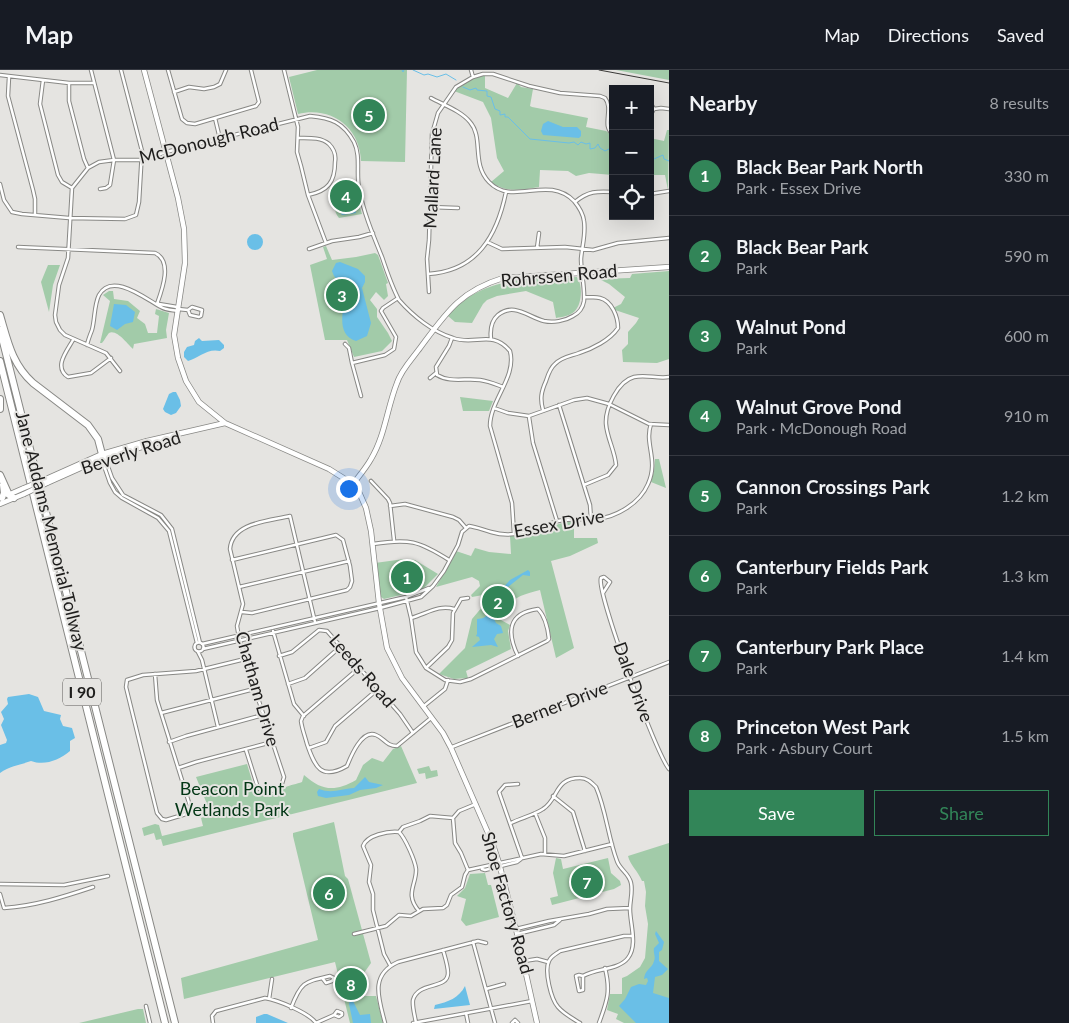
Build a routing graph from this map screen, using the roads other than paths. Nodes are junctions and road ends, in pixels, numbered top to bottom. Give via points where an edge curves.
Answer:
1 (91, 70) edge
2 (121, 70) edge
3 (144, 70) edge
4 (168, 70) edge
5 (226, 70) edge
6 (251, 70) edge
7 (284, 70) edge
8 (471, 70) edge
9 (0, 75) edge
10 (9, 77) junction
11 (473, 77) junction
12 (43, 80) junction
13 (69, 83) junction
14 (94, 83) junction
15 (174, 92) junction
16 (432, 98) dead end
17 (443, 104) junction
18 (654, 109) edge
19 (669, 109) edge
20 (215, 118) junction
21 (296, 119) junction
22 (609, 131) edge
23 (298, 138) junction
24 (220, 139) junction
25 (166, 152) junction
26 (114, 160) junction
27 (142, 160) junction
28 (88, 168) junction
29 (0, 184) edge
30 (72, 188) junction
31 (100, 189) dead end
32 (669, 191) edge
33 (506, 192) junction
34 (609, 192) edge
35 (654, 193) edge
36 (308, 195) junction
37 (575, 202) junction
38 (430, 206) junction
39 (458, 208) dead end
40 (35, 215) junction
41 (69, 218) junction
42 (373, 233) junction
43 (539, 233) dead end
44 (669, 238) edge
45 (487, 242) junction
46 (326, 243) junction
47 (18, 247) dead end
48 (68, 248) junction
49 (538, 248) junction
50 (308, 249) dead end
51 (582, 249) junction
52 (669, 267) edge
53 (582, 272) junction
54 (428, 274) junction
55 (429, 292) dead end
56 (584, 297) junction
57 (398, 298) junction
58 (157, 304) junction
59 (177, 309) junction
60 (188, 310) junction
61 (0, 315) edge
62 (434, 329) junction
63 (0, 330) edge
64 (452, 338) junction
65 (491, 339) junction
66 (73, 340) junction
67 (345, 344) dead end
68 (87, 345) junction
69 (111, 358) junction
70 (0, 361) edge
71 (352, 363) junction
72 (120, 371) dead end
73 (436, 373) junction
74 (669, 377) edge
75 (430, 378) dead end
76 (503, 387) junction
77 (361, 396) dead end
78 (0, 399) edge
79 (610, 404) junction
80 (559, 405) junction
81 (494, 408) junction
82 (0, 409) edge
83 (544, 411) junction
84 (529, 416) junction
85 (225, 423) junction
86 (651, 424) junction
87 (669, 425) edge
88 (102, 456) junction
89 (0, 474) edge
90 (371, 481) dead end
91 (353, 484) junction
92 (584, 485) junction
93 (11, 497) junction
94 (1, 500) edge
95 (390, 506) junction
96 (591, 519) junction
97 (557, 521) junction
98 (466, 528) junction
99 (514, 534) junction
100 (394, 540) junction
101 (297, 544) junction
102 (372, 545) junction
103 (232, 560) junction
104 (449, 560) junction
105 (349, 561) junction
106 (303, 572) junction
107 (432, 586) junction
108 (239, 587) junction
109 (603, 593) junction
110 (406, 596) junction
111 (468, 598) dead end
112 (310, 599) junction
113 (407, 601) junction
114 (379, 605) junction
115 (454, 608) junction
116 (242, 612) junction
117 (411, 618) junction
118 (315, 620) junction
119 (272, 630) junction
120 (240, 638) junction
121 (200, 643) junction
122 (340, 646) junction
123 (203, 649) junction
124 (198, 652) junction
125 (279, 656) junction
126 (518, 656) junction
127 (245, 659) junction
128 (202, 660) junction
129 (669, 662) edge
130 (359, 668) junction
131 (426, 668) junction
132 (204, 669) junction
133 (155, 674) junction
134 (630, 678) junction
135 (448, 680) junction
136 (288, 684) junction
137 (254, 688) junction
138 (378, 689) junction
139 (212, 700) junction
140 (423, 706) junction
141 (161, 713) junction
142 (263, 715) junction
143 (304, 716) junction
144 (431, 718) junction
145 (218, 727) junction
146 (413, 733) junction
147 (170, 742) junction
148 (272, 742) junction
149 (309, 748) junction
150 (451, 748) junction
151 (246, 750) junction
152 (178, 768) junction
153 (669, 768) edge
154 (518, 784) dead end
155 (553, 796) junction
156 (476, 804) junction
157 (535, 812) junction
158 (453, 818) junction
159 (511, 823) junction
160 (398, 832) junction
161 (612, 844) junction
162 (585, 851) junction
163 (545, 854) junction
164 (522, 858) junction
165 (499, 865) junction
166 (468, 870) junction
167 (108, 876) dead end
168 (0, 884) edge
169 (92, 887) dead end
170 (0, 894) edge
171 (2, 908) edge
172 (630, 908) junction
173 (419, 911) junction
174 (378, 928) junction
175 (517, 932) junction
176 (354, 934) dead end
177 (632, 936) junction
178 (473, 942) junction
179 (486, 943) dead end
180 (443, 950) junction
181 (524, 961) junction
182 (548, 962) junction
183 (390, 966) junction
184 (606, 968) junction
185 (583, 976) junction
186 (272, 979) dead end
187 (323, 979) dead end
188 (504, 984) dead end
189 (486, 989) junction
190 (269, 999) junction
191 (533, 1001) junction
192 (146, 1006) dead end
193 (291, 1008) junction
194 (491, 1008) junction
195 (466, 1013) junction
196 (334, 1015) dead end
197 (441, 1018) junction
198 (150, 1023) edge
199 (165, 1023) edge
200 (175, 1023) edge
201 (213, 1023) edge
202 (316, 1023) edge
203 (384, 1023) edge
204 (415, 1023) edge
205 (442, 1023) edge
206 (468, 1023) edge
207 (495, 1023) edge
208 (512, 1023) edge
209 (518, 1023) edge
210 (537, 1023) edge
211 (580, 1023) edge
212 (599, 1023) edge

1 - 14 street
2 - 27 street
3 - 25 street, Shoe Factory Road
4 - 15 street
5 - 15 street via 220,84 214,87 189,87
6 - 20 street via 259,102 251,108
7 - 21 street
8 - 11 street
9 - 10 street
10 - 12 street
10 - 40 street via 8,96 33,190
11 - 17 street, Mallard Lane via 456,88
11 - 22 street via 494,74 560,93 606,98
12 - 13 street
12 - 30 street via 40,104 58,175
13 - 14 street
13 - 28 street via 69,101
14 - 26 street
15 - 20 street via 182,120 196,124
16 - 17 street
17 - 33 street via 471,122 482,172 490,183
17 - 38 street, Mallard Lane via 435,120 431,140
18 - 19 street
20 - 24 street
21 - 23 street
21 - 24 street, McDonough Road
21 - 42 street, McDonough Road via 310,116 331,119 349,135 355,144 358,186
23 - 36 street via 297,152
23 - 36 street via 324,141 336,158 330,184
24 - 25 street, McDonough Road
25 - 27 street, McDonough Road
25 - 59 street, Shoe Factory Road via 185,237 185,263
26 - 27 street, McDonough Road
26 - 28 street, McDonough Road
26 - 31 street via 110,185
27 - 41 street via 140,202 136,215 125,219
28 - 30 street
29 - 40 street via 4,200 12,212
30 - 41 street
32 - 35 street
33 - 37 street via 555,190
33 - 45 street via 499,220
34 - 37 street via 592,191
36 - 46 street
37 - 51 street via 584,220
38 - 39 street
38 - 54 street, Mallard Lane
40 - 41 street
41 - 48 street
42 - 46 street
42 - 57 street, McDonough Road
43 - 49 street
44 - 51 street
45 - 49 street via 502,249
45 - 54 street via 466,262 446,272
46 - 50 street
47 - 48 street
48 - 58 street via 155,252 160,255 166,267
48 - 66 street via 55,315 60,330
49 - 51 street
51 - 53 street
52 - 53 street, Rohrssen Road
53 - 56 street
53 - 62 street, Rohrssen Road via 503,278 484,284 461,298
54 - 55 street, Mallard Lane
56 - 65 street via 578,313 557,322 545,322 522,311 505,311 490,328
56 - 83 street via 607,301 616,314 618,328 608,339 555,364 541,392
57 - 62 street, McDonough Road
57 - 71 street via 381,312 396,337 394,349
58 - 59 street
58 - 68 street via 129,288 104,290 98,298
59 - 60 street
59 - 85 street, Shoe Factory Road via 174,335 186,381 199,402
60 - 60 street via 192,307 200,309 201,316 190,315
61 - 88 highway via 11,351 25,376 88,425 98,438
62 - 64 street, McDonough Road
62 - 91 street, Rohrssen Road via 397,381 381,437 371,460
63 - 200 highway, Jane Addams Memorial Tollway / I 90
64 - 65 street via 462,341
64 - 73 street via 438,361
65 - 76 street via 505,345 512,357
66 - 68 street
66 - 69 street via 60,364 68,377 91,373
67 - 71 street
68 - 69 street
69 - 72 street
70 - 199 highway, Jane Addams Memorial Tollway / I 90
71 - 77 street
73 - 75 street
73 - 76 street via 442,378 482,380
74 - 79 street via 628,379
76 - 81 street
78 - 82 highway
79 - 80 street via 587,398
79 - 86 street
79 - 92 street via 606,424 616,465 608,475
80 - 83 street
80 - 92 street
81 - 84 street
81 - 99 street via 490,426 512,503
83 - 84 street
84 - 97 street via 533,443
85 - 88 street, Beverly Road
85 - 91 street, Shoe Factory Road via 329,469
86 - 87 street
86 - 96 street, Essex Drive via 648,435 653,468 646,490 628,507 604,518
88 - 93 street, Beverly Road, bridge
88 - 121 street via 115,492 167,525
89 - 93 highway
89 - 94 highway via 4,489
90 - 95 street via 388,498
91 - 102 street, Shoe Factory Road via 366,508
92 - 96 street
93 - 94 street, Beverly Road
95 - 98 street via 405,504 454,517
95 - 100 street
96 - 97 street, Essex Drive
97 - 99 street, Essex Drive
98 - 99 street, Essex Drive via 472,526 498,534
98 - 104 street
100 - 102 street
100 - 104 street via 428,546
101 - 103 street
101 - 103 street, Chatham Drive via 290,516 254,524 242,529 231,542
101 - 105 street via 330,535 340,536
101 - 106 street
102 - 114 street, Shoe Factory Road
103 - 108 street, Chatham Drive
104 - 107 street
105 - 106 street
105 - 112 street via 350,587
106 - 108 street
106 - 112 street
107 - 110 street
107 - 113 street via 421,597
108 - 116 street, Chatham Drive
109 - 109 street, Dale Drive via 600,580 604,577 610,582
109 - 134 street, Dale Drive
110 - 113 street
110 - 114 street
111 - 115 street via 461,599
112 - 116 street via 252,613
112 - 118 street
113 - 114 street
113 - 117 street
114 - 118 street
114 - 140 street, Shoe Factory Road via 387,648 402,678
115 - 117 street via 445,606
115 - 131 street via 452,640
116 - 120 street, Chatham Drive via 237,628
117 - 131 street via 416,652
118 - 119 street
119 - 120 street
119 - 125 street
120 - 121 street
120 - 123 street
120 - 127 street, Chatham Drive
121 - 123 street
121 - 124 street via 194,648
122 - 125 street, Leeds Road via 327,631 320,630 292,652
122 - 130 street, Leeds Road
122 - 136 street via 305,678
123 - 124 street
123 - 128 street
124 - 128 street
125 - 136 street
126 - 126 street via 511,639 513,626 519,616 538,610 549,639
126 - 135 street via 471,679 460,682
127 - 132 street
127 - 137 street, Chatham Drive
128 - 132 street
129 - 134 street, Berner Drive
130 - 138 street, Leeds Road
130 - 143 street
131 - 135 street
132 - 133 street
132 - 139 street
133 - 141 street
133 - 152 street via 127,680 126,688 157,813 162,819 183,816 189,810
134 - 150 street, Berner Drive
134 - 153 street, Dale Drive via 658,750
135 - 140 street via 445,689
136 - 143 street via 294,704
137 - 139 street
137 - 142 street, Chatham Drive
138 - 146 street, Leeds Road
138 - 149 street via 335,726 326,742
139 - 141 street
139 - 145 street
140 - 144 street, Shoe Factory Road
141 - 147 street
142 - 145 street
142 - 148 street, Chatham Drive
143 - 149 street via 302,725
144 - 146 street
144 - 150 street, Shoe Factory Road
145 - 147 street
146 - 149 street via 397,746 386,744 377,735 367,735 354,750 348,766 334,772 327,773 316,767
147 - 152 street
148 - 151 street
148 - 151 street, Chatham Drive via 284,780 279,790 266,793 258,788
150 - 156 street, Shoe Factory Road
151 - 152 street
154 - 159 street via 505,785 499,792
155 - 157 street via 548,804
155 - 161 street via 566,781 589,780 598,792
155 - 162 street via 573,812
156 - 158 street via 459,811
156 - 165 street, Shoe Factory Road
157 - 159 street
157 - 163 street via 545,838
158 - 160 street via 430,816
158 - 166 street via 454,843
159 - 164 street
160 - 173 street via 415,865 411,891
160 - 174 street via 369,838 363,845 371,865 369,883
161 - 162 street
161 - 172 street via 617,863 631,882
162 - 163 street via 564,856
163 - 164 street
164 - 165 street
165 - 166 street
165 - 175 street, Shoe Factory Road
166 - 173 street via 462,887 451,895 446,906
167 - 168 street via 64,885
169 - 171 street via 35,905
170 - 171 street
172 - 175 street via 607,909 549,921
172 - 177 street
173 - 174 street via 412,916 398,916
174 - 176 street
174 - 183 street
175 - 181 street, Shoe Factory Road
177 - 182 street via 560,951
177 - 184 street via 627,959
178 - 179 street
178 - 180 street
178 - 189 street
180 - 183 street
180 - 204 street via 448,978 422,988 415,995
181 - 182 street
181 - 191 street, Shoe Factory Road
182 - 211 street via 547,973 556,1004
183 - 203 street via 381,976 378,988
184 - 185 street
184 - 212 street via 608,997
185 - 185 street via 583,990 579,991 576,976
186 - 190 street
187 - 193 street via 303,985
188 - 189 street
189 - 194 street
190 - 193 street
190 - 201 street via 216,1011 212,1016
191 - 194 street
191 - 210 street, Shoe Factory Road
192 - 198 street
193 - 202 street
194 - 195 street
194 - 207 street
195 - 197 street
195 - 206 street
196 - 202 street
197 - 204 street
197 - 205 street
208 - 209 street via 516,1020

